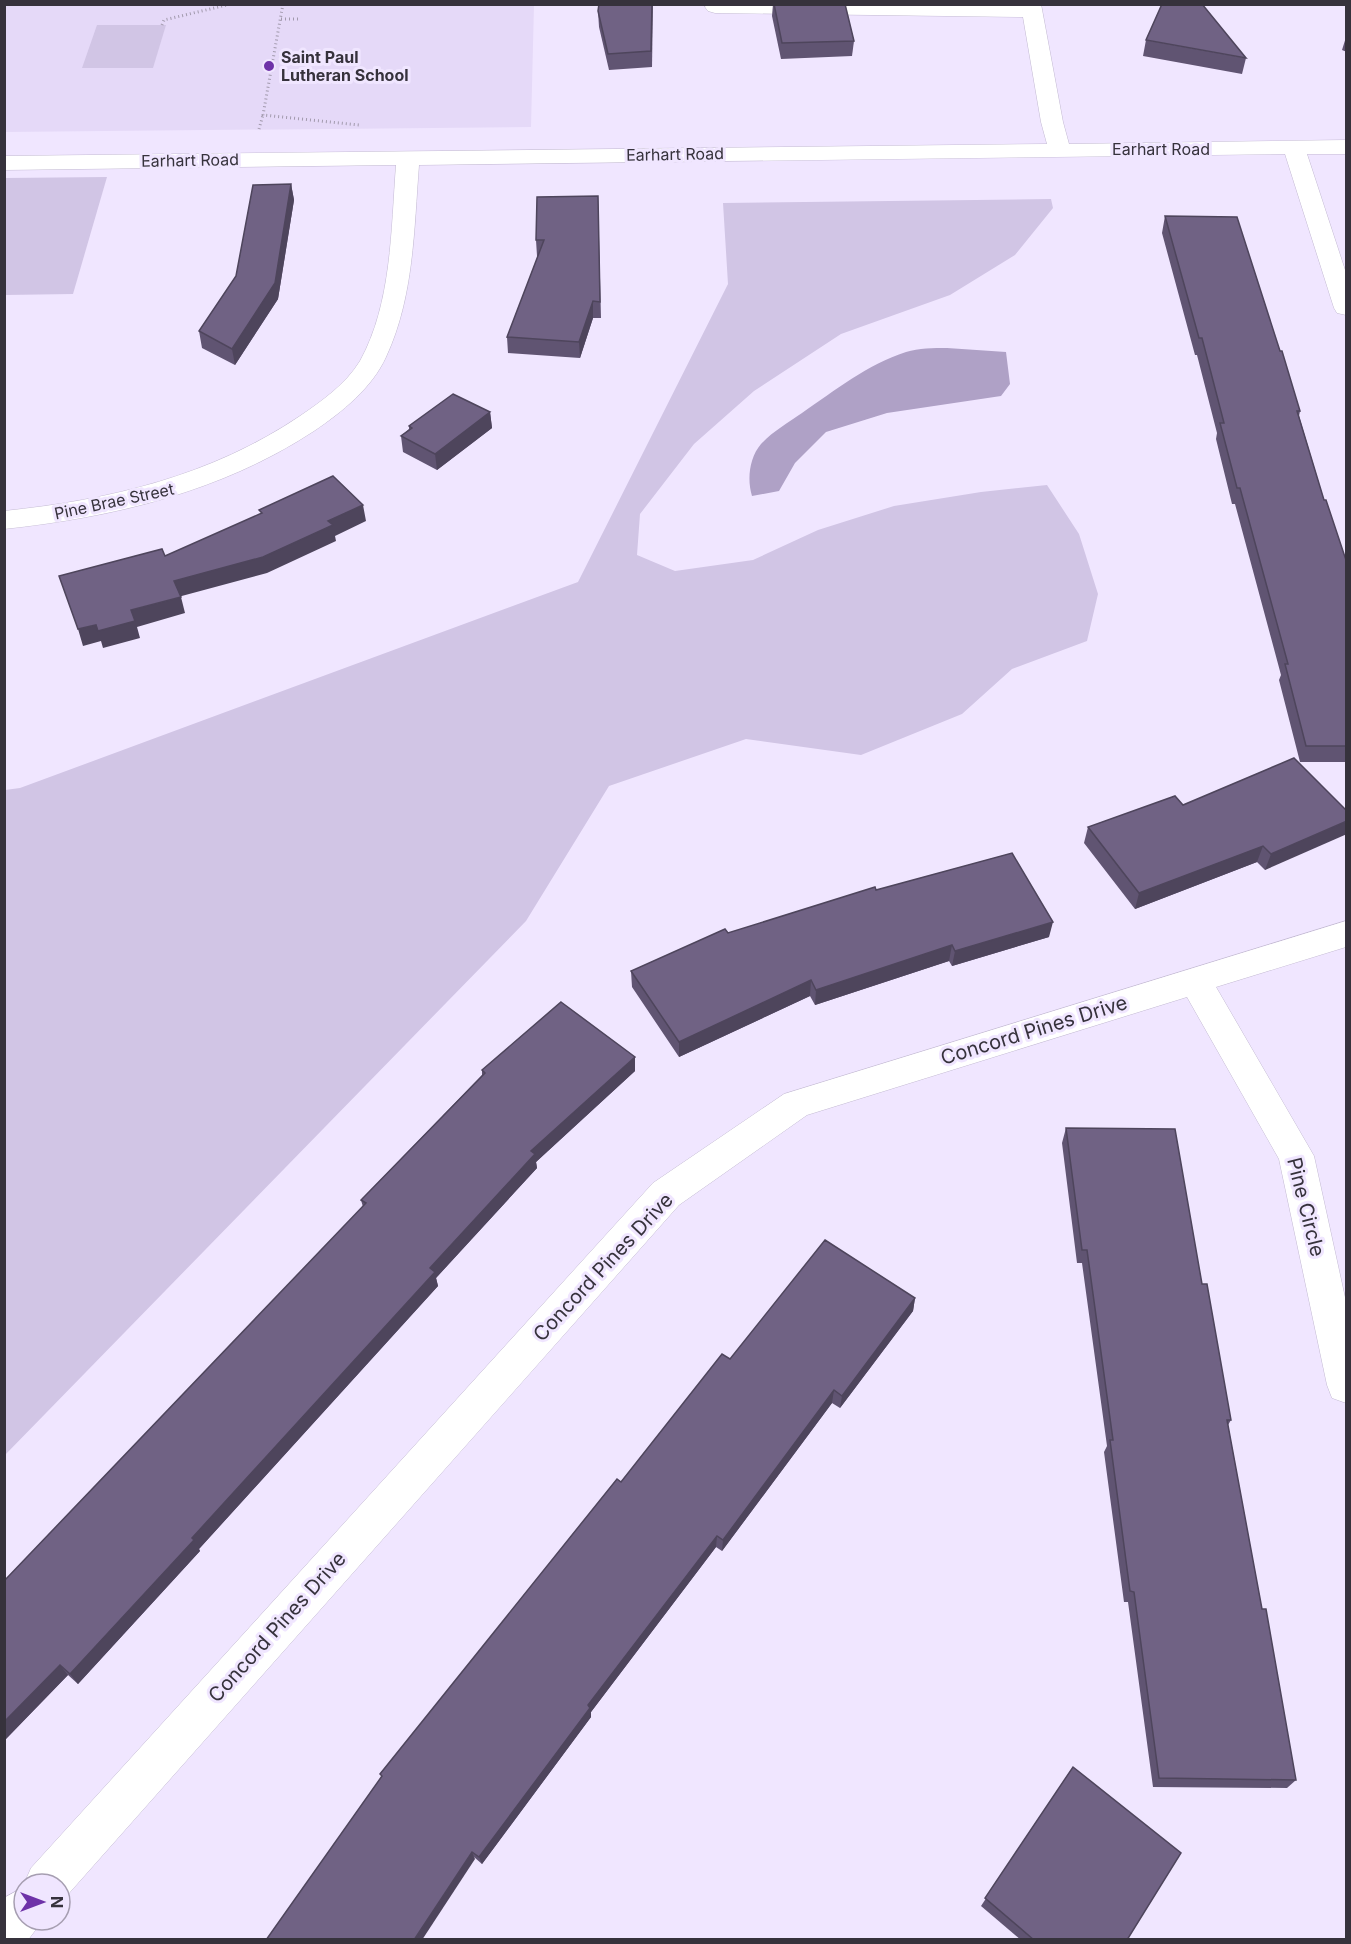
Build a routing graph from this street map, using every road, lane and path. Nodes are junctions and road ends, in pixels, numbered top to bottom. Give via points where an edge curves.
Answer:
1 (231, 4) edge
2 (283, 4) edge
3 (715, 7) dead end
4 (1032, 8) edge
5 (281, 20) junction
6 (301, 20) dead end
7 (162, 25) dead end
8 (263, 115) junction
9 (369, 126) dead end
10 (257, 135) dead end
11 (1347, 147) edge
12 (1294, 148) junction
13 (1060, 150) junction
14 (408, 158) junction
15 (4, 163) edge
16 (1347, 308) edge
17 (4, 519) edge
18 (1347, 934) edge
19 (1195, 981) junction
20 (1347, 1385) edge
21 (59, 1872) edge

1 - 7 path via 164,20
2 - 5 path
3 - 4 street
4 - 13 street
5 - 6 path
5 - 8 path
8 - 9 path
8 - 10 path
11 - 12 street, Earhart Road
12 - 13 street, Earhart Road
12 - 16 street
13 - 14 street, Earhart Road
14 - 15 street, Earhart Road
14 - 17 street, Pine Brae Street via 394,295 372,360 352,387 317,417 272,446 179,488 119,504
18 - 19 street, Concord Pines Drive
19 - 20 street, Pine Circle via 1296,1156
19 - 21 street, Concord Pines Drive via 796,1104 666,1194

